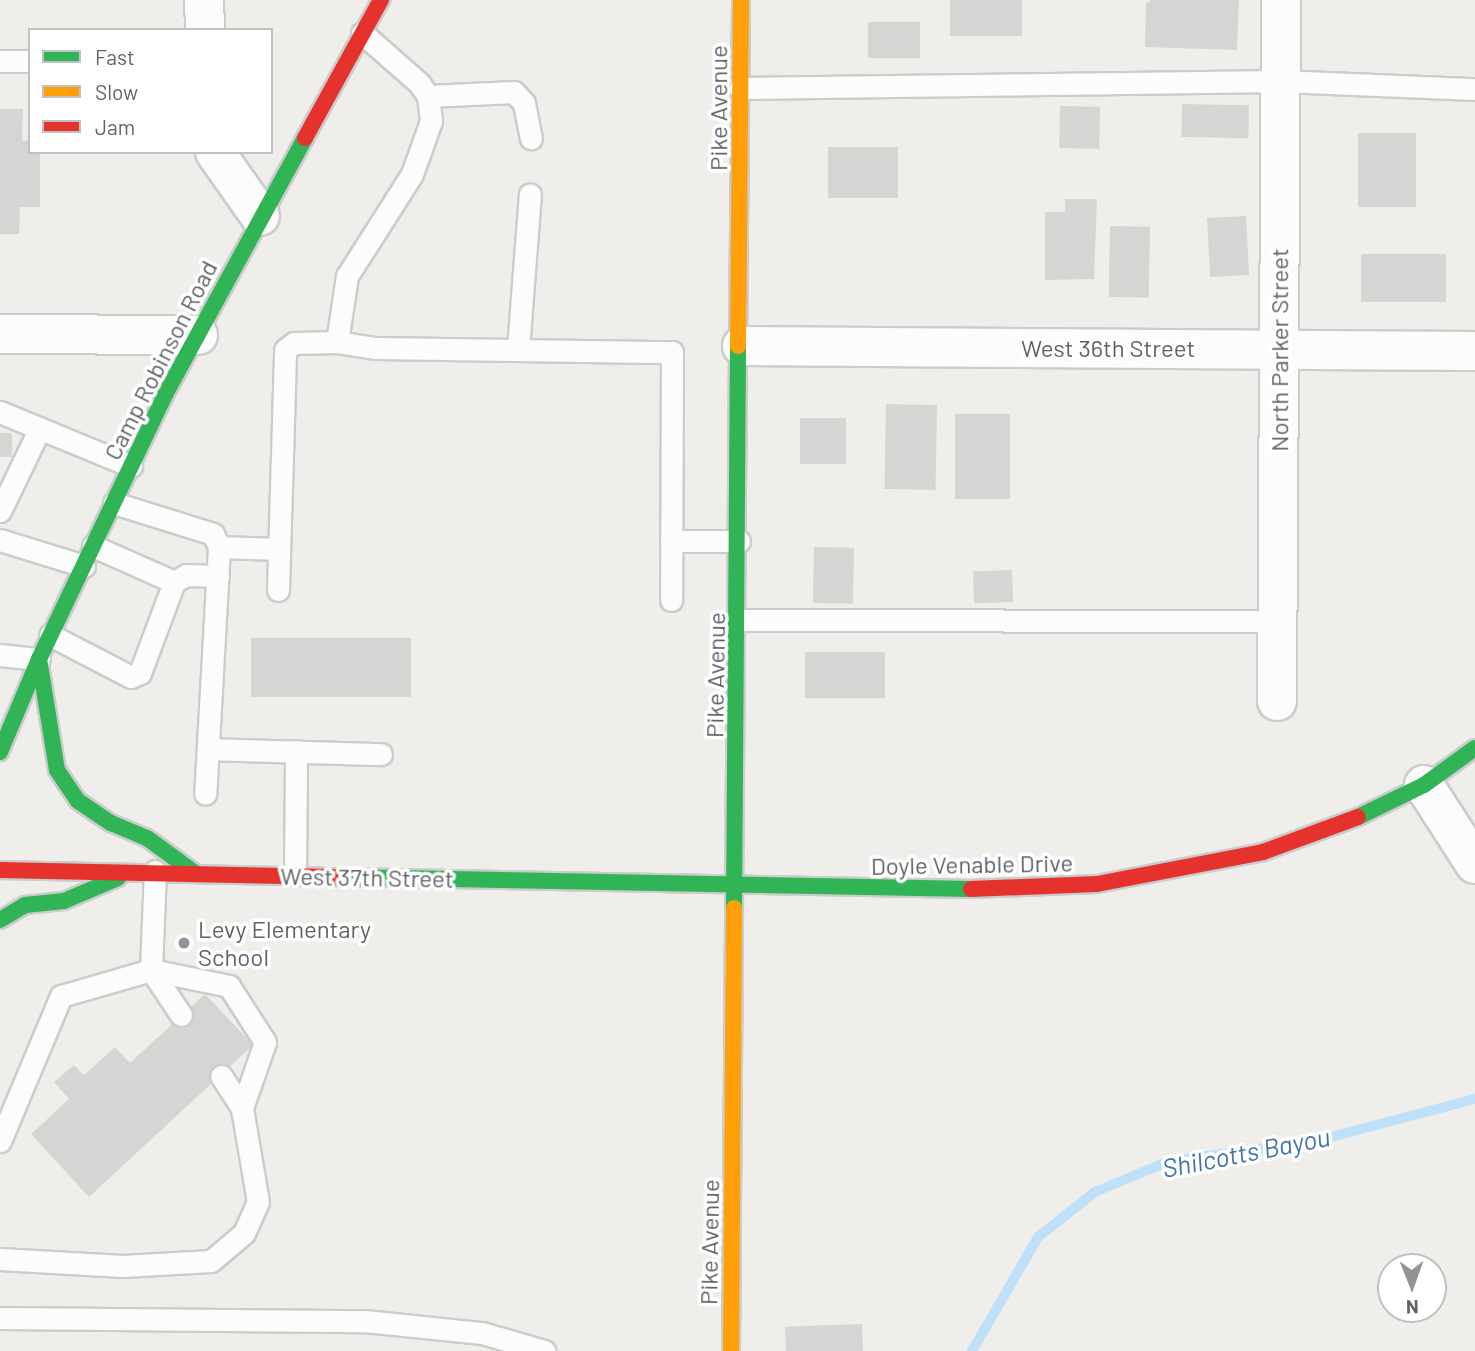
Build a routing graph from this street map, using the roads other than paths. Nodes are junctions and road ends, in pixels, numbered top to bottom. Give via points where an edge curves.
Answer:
1 (204, 0) edge
2 (381, 0) edge
3 (741, 0) edge
4 (1281, 0) edge
5 (205, 28) edge
6 (362, 33) junction
7 (0, 61) edge
8 (28, 61) edge
9 (1281, 81) junction
10 (740, 88) junction
11 (1475, 89) edge
12 (428, 96) junction
13 (531, 138) dead end
14 (216, 154) edge
15 (530, 194) dead end
16 (260, 216) junction
17 (0, 334) edge
18 (198, 335) junction
19 (337, 342) junction
20 (742, 346) junction
21 (1279, 348) junction
22 (518, 349) junction
23 (1475, 351) edge
24 (0, 412) edge
25 (40, 428) junction
26 (131, 466) junction
27 (114, 503) junction
28 (0, 511) edge
29 (0, 540) edge
30 (671, 541) junction
31 (739, 541) junction
32 (93, 545) junction
33 (219, 547) junction
34 (279, 549) junction
35 (84, 566) junction
36 (218, 576) junction
37 (174, 582) junction
38 (278, 590) dead end
39 (671, 600) dead end
40 (738, 620) junction
41 (1277, 621) junction
42 (50, 635) junction
43 (0, 655) edge
44 (39, 659) junction
45 (1277, 701) dead end
46 (1475, 748) edge
47 (208, 749) junction
48 (296, 751) junction
49 (0, 752) edge
50 (381, 754) dead end
51 (1424, 785) junction
52 (205, 794) dead end
53 (1475, 864) edge
54 (0, 870) edge
55 (155, 871) junction
56 (131, 872) junction
57 (195, 873) junction
58 (295, 876) junction
59 (735, 885) junction
60 (0, 920) edge
61 (152, 970) junction
62 (181, 1016) dead end
63 (221, 1076) dead end
64 (242, 1108) junction
65 (0, 1141) edge
66 (0, 1259) edge
67 (0, 1318) edge
68 (542, 1351) edge
69 (731, 1351) edge

1 - 5 street
2 - 6 main road, Camp Robinson Road
3 - 10 main road, Pike Avenue
4 - 9 street, North Parker Street
6 - 12 lane
6 - 16 main road, Camp Robinson Road
7 - 8 lane
9 - 10 lane
9 - 11 lane
9 - 21 street, North Parker Street
10 - 20 main road, Pike Avenue
12 - 13 lane via 514,92 524,103
12 - 19 lane via 431,121 412,174 347,276
14 - 16 street
15 - 22 lane
16 - 18 main road, Camp Robinson Road
17 - 18 street
18 - 26 main road, Camp Robinson Road
19 - 22 lane via 376,348
19 - 34 lane via 295,343 285,350
20 - 21 street, West 36th Street
20 - 31 main road, Pike Avenue
21 - 23 street, West 36th Street
21 - 41 street, North Parker Street
22 - 30 lane via 672,352
24 - 25 lane
25 - 26 lane
25 - 28 lane
26 - 27 main road, Camp Robinson Road
27 - 32 main road, Camp Robinson Road
27 - 33 lane via 213,534
29 - 35 lane
30 - 31 lane
30 - 39 lane
31 - 40 main road, Pike Avenue
32 - 35 main road, Camp Robinson Road
32 - 37 lane
33 - 34 lane
33 - 36 lane
34 - 38 lane
35 - 42 main road, Camp Robinson Road
36 - 37 lane via 186,575
36 - 47 lane
37 - 42 lane via 140,673 131,677
40 - 41 lane
40 - 59 main road, Pike Avenue
41 - 45 street, North Parker Street
42 - 44 main road, Camp Robinson Road
43 - 44 lane
44 - 49 main road, Camp Robinson Road
44 - 57 main road via 57,770 78,801 111,823 147,838
46 - 51 main road, Doyle Venable Drive
47 - 48 lane
47 - 52 lane
48 - 50 lane
48 - 58 lane
51 - 53 street
51 - 59 main road, Doyle Venable Drive via 1344,824 1263,852 1097,884 1018,890
54 - 56 main road, West 37th Street
55 - 56 main road, West 37th Street
55 - 57 main road, West 37th Street
55 - 61 lane
56 - 60 main road via 64,901 24,905
57 - 58 main road, West 37th Street
58 - 59 main road, West 37th Street
59 - 69 main road, Pike Avenue
61 - 62 lane
61 - 64 lane via 229,986 265,1042
61 - 65 lane via 61,996
63 - 64 lane
64 - 66 lane via 258,1202 244,1233 211,1261 122,1266
67 - 68 lane via 365,1321 482,1333

